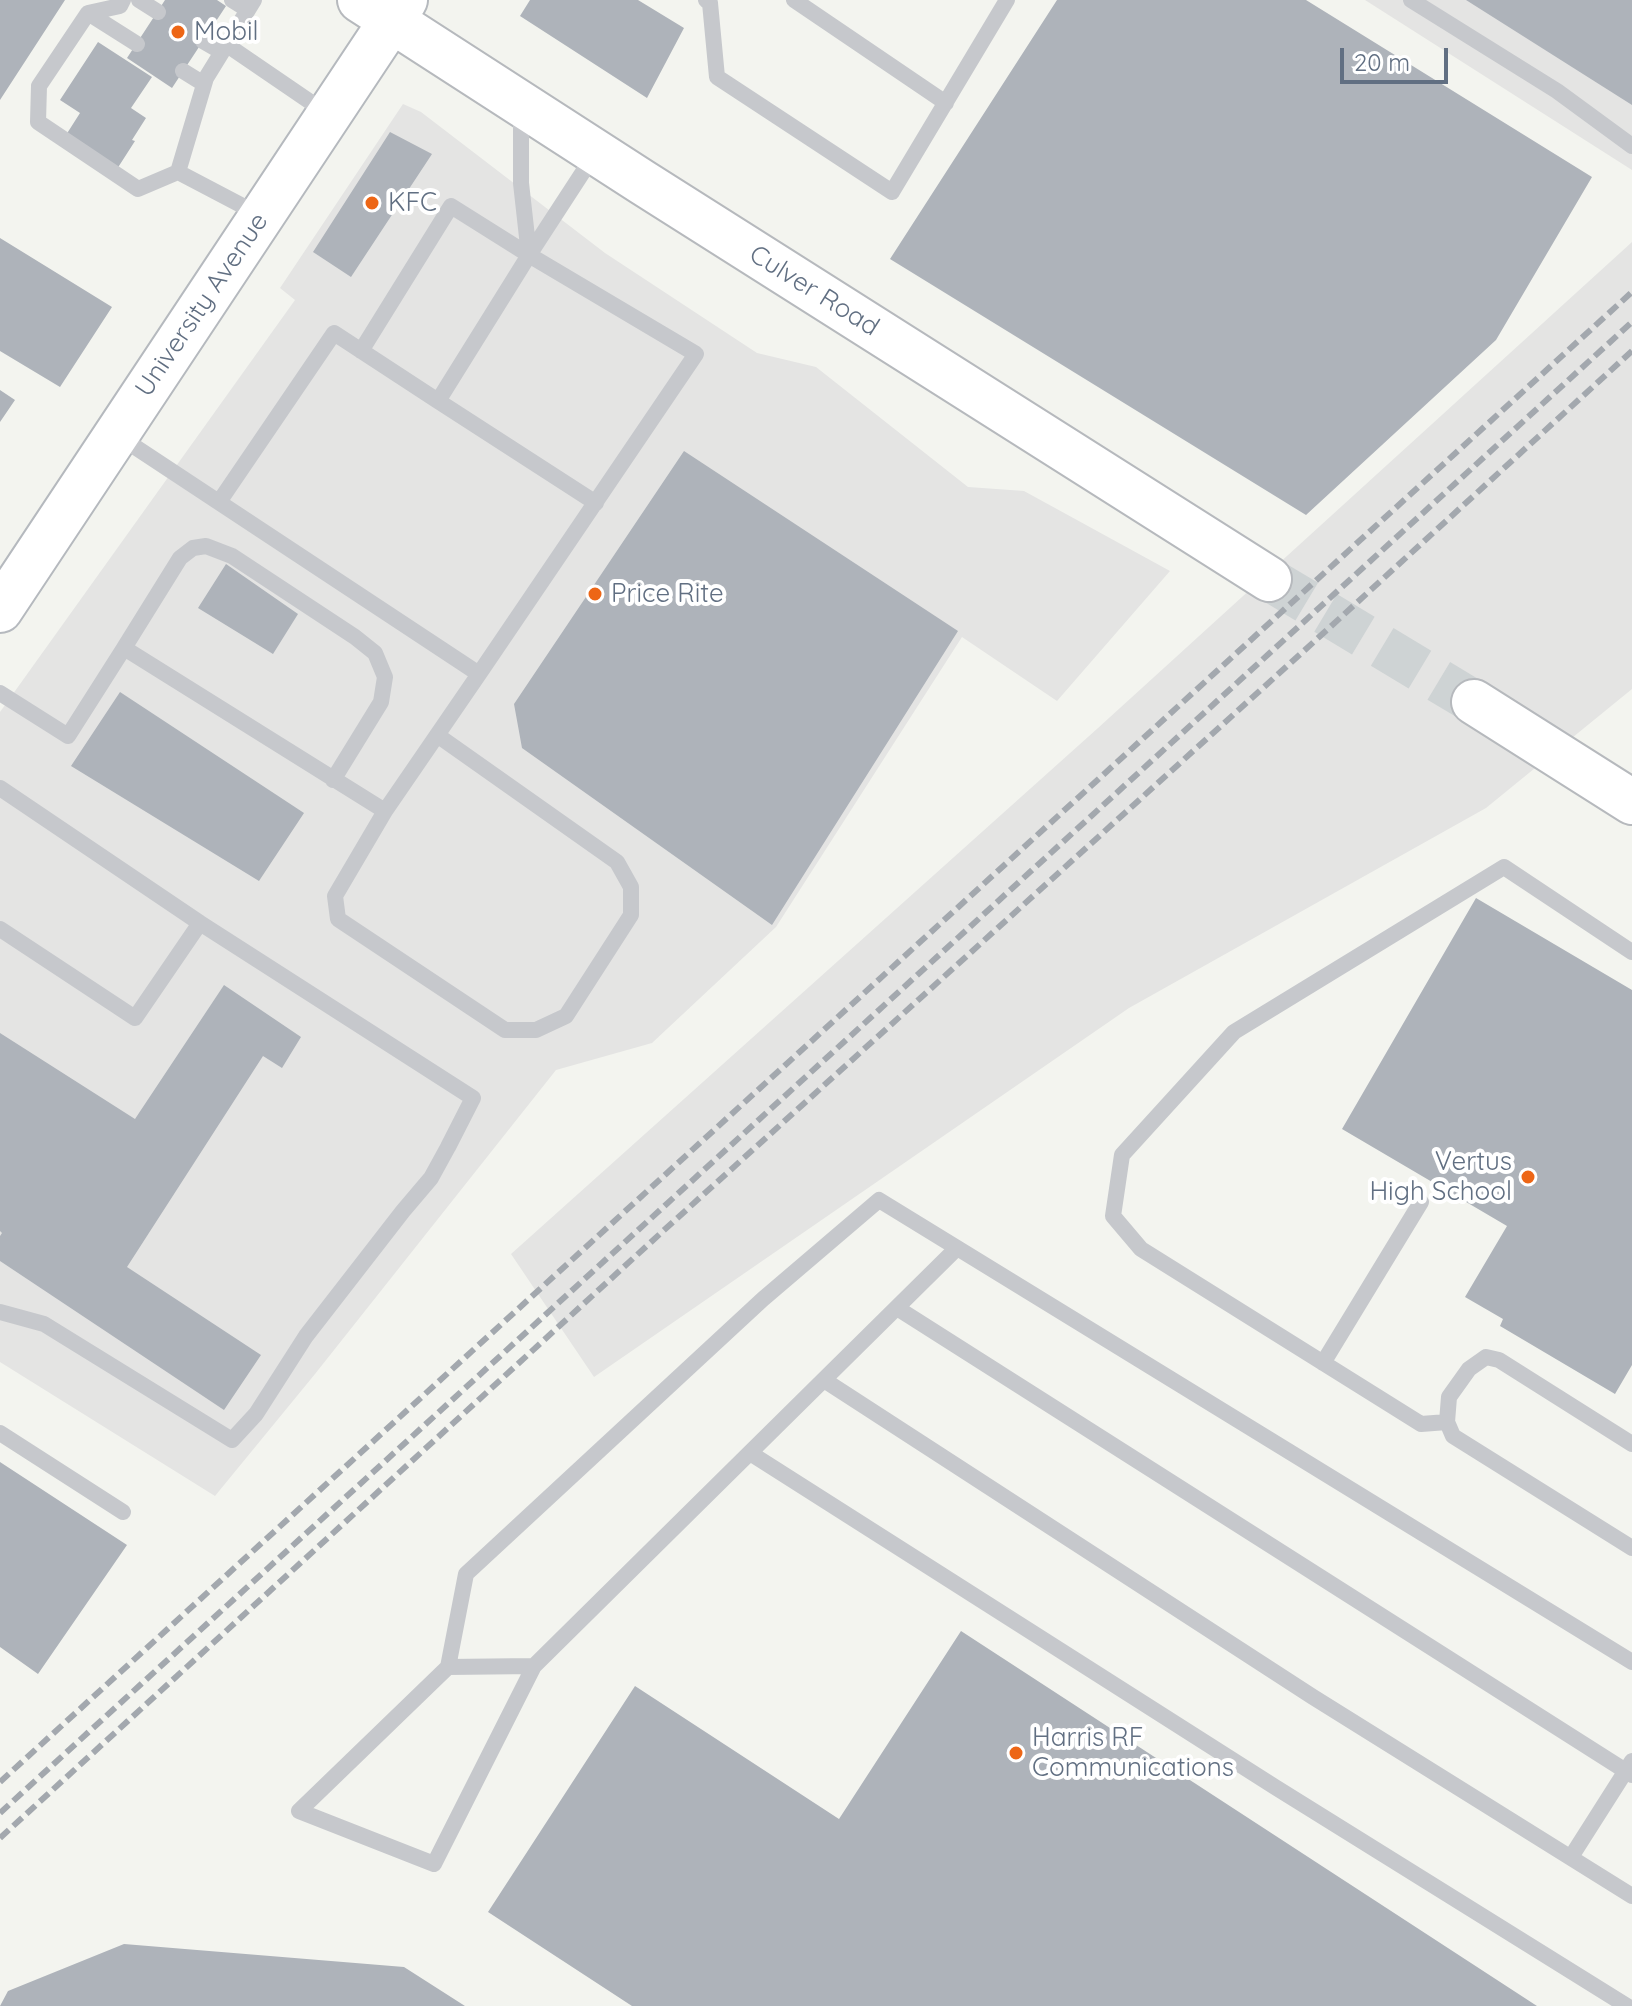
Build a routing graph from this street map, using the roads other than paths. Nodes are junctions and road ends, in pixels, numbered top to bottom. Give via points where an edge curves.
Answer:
1 (123, 0) edge
2 (139, 0) edge
3 (232, 0) edge
4 (794, 0) edge
5 (1411, 0) edge
6 (709, 1) edge
7 (1002, 2) edge
8 (251, 5) edge
9 (386, 7) edge
10 (158, 12) dead end
11 (88, 13) junction
12 (203, 41) dead end
13 (137, 44) dead end
14 (224, 48) junction
15 (183, 71) dead end
16 (204, 84) junction
17 (946, 103) junction
18 (521, 104) junction
19 (329, 114) junction
20 (1632, 146) edge
21 (597, 152) junction
22 (178, 172) junction
23 (261, 216) junction
24 (529, 255) junction
25 (361, 351) junction
26 (438, 401) junction
27 (116, 434) junction
28 (219, 502) junction
29 (596, 503) junction
30 (1269, 579) tunnel mouth
31 (3, 600) edge
32 (124, 648) junction
33 (479, 674) junction
34 (0, 693) edge
35 (1474, 702) tunnel mouth
36 (437, 735) junction
37 (333, 780) junction
38 (0, 788) edge
39 (1632, 802) edge
40 (385, 811) junction
41 (200, 923) junction
42 (0, 929) edge
43 (1632, 952) edge
44 (1421, 1202) dead end
45 (957, 1248) junction
46 (897, 1308) junction
47 (0, 1312) edge
48 (1323, 1363) junction
49 (824, 1380) junction
50 (1447, 1422) junction
51 (0, 1433) edge
52 (1632, 1444) edge
53 (750, 1453) junction
54 (123, 1512) dead end
55 (1632, 1548) edge
56 (1632, 1662) edge
57 (534, 1666) junction
58 (448, 1667) junction
59 (1630, 1769) edge
60 (1571, 1857) junction
61 (1632, 1896) edge
62 (1627, 2006) edge

1 - 11 lane via 120,6
2 - 10 lane
3 - 8 lane
4 - 17 lane
5 - 20 lane via 1557,91
6 - 17 lane via 717,77 892,192
7 - 17 lane
8 - 14 lane
9 - 18 main road, Culver Road
9 - 19 main road, University Avenue
11 - 13 lane
11 - 22 lane via 39,86 38,122 138,189
12 - 14 lane
14 - 16 lane
14 - 19 lane
15 - 16 lane
16 - 22 lane
18 - 21 main road, Culver Road
18 - 24 lane via 521,183
19 - 23 main road, University Avenue
21 - 24 lane
21 - 30 main road, Culver Road
22 - 23 lane
23 - 27 main road, University Avenue
24 - 25 lane via 451,206
24 - 26 lane
24 - 29 lane via 696,354
25 - 26 lane
25 - 28 lane via 334,333
26 - 29 lane
27 - 28 lane
27 - 31 main road, University Avenue
28 - 33 lane
29 - 33 lane
32 - 34 lane via 68,736
32 - 37 lane
32 - 37 lane via 180,558 206,546 232,556 375,653 385,677 381,702
33 - 36 lane
35 - 39 main road
36 - 40 lane
36 - 40 lane via 617,862 631,887 631,915 566,1016 536,1030 505,1030 338,919 335,896
37 - 40 lane
38 - 41 lane
41 - 42 lane via 135,1018
41 - 47 lane via 473,1098 448,1147 431,1178 232,1440 44,1324
43 - 48 lane via 1504,867 1234,1032 1122,1155 1113,1216 1141,1249
44 - 48 lane
45 - 46 lane
45 - 56 lane
45 - 58 lane via 879,1200 763,1299 466,1574
46 - 49 lane
46 - 59 lane
48 - 50 lane via 1421,1424
49 - 53 lane
49 - 60 lane
50 - 52 lane via 1449,1397 1469,1369 1486,1357 1499,1360
50 - 55 lane via 1453,1436
51 - 54 lane
53 - 57 lane
53 - 62 lane
57 - 58 lane
57 - 58 lane via 434,1864 299,1811
59 - 60 lane
60 - 61 lane

